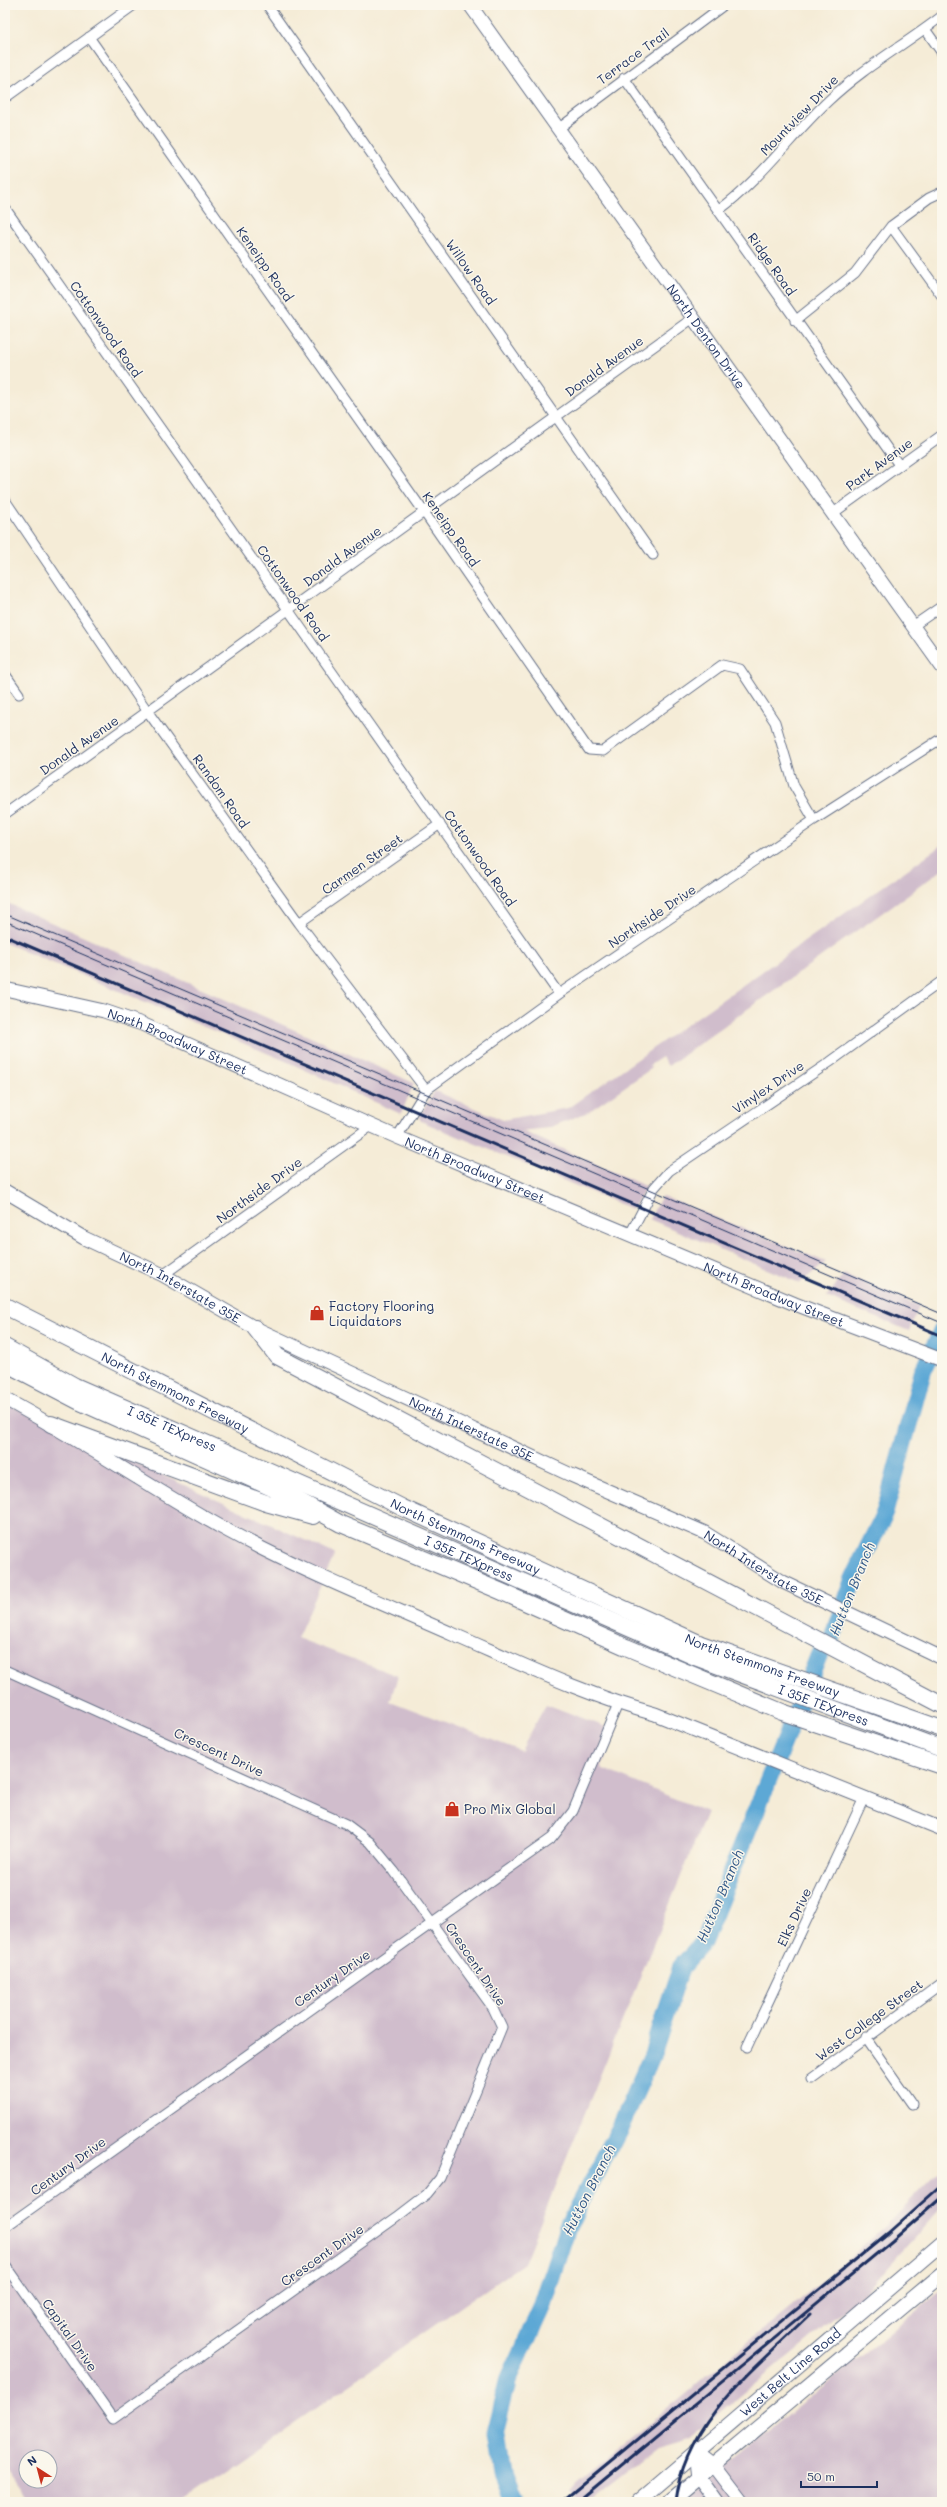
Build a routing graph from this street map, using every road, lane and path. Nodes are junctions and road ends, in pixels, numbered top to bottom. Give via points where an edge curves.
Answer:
1 (134, 5) edge
2 (267, 5) edge
3 (470, 5) edge
4 (724, 5) edge
5 (942, 16) edge
6 (925, 29) junction
7 (89, 37) junction
8 (942, 53) edge
9 (624, 78) junction
10 (5, 98) edge
11 (558, 129) junction
12 (942, 192) edge
13 (5, 208) edge
14 (719, 210) junction
15 (891, 226) junction
16 (942, 296) edge
17 (693, 318) junction
18 (795, 321) junction
19 (556, 417) junction
20 (942, 435) edge
21 (899, 465) junction
22 (5, 500) edge
23 (424, 512) junction
24 (832, 514) junction
25 (653, 555) dead end
26 (942, 606) edge
27 (289, 610) junction
28 (913, 626) junction
29 (942, 667) edge
30 (5, 674) edge
31 (19, 694) dead end
32 (148, 712) junction
33 (942, 738) edge
34 (5, 814) edge
35 (814, 820) junction
36 (440, 824) junction
37 (299, 923) junction
38 (942, 981) edge
39 (5, 989) edge
40 (559, 994) junction
41 (426, 1090) junction
42 (371, 1126) junction
43 (397, 1137) junction
44 (5, 1191) edge
45 (630, 1234) junction
46 (163, 1276) junction
47 (5, 1306) edge
48 (255, 1328) junction
49 (5, 1347) edge
50 (942, 1360) edge
51 (5, 1363) edge
52 (5, 1399) edge
53 (51, 1424) junction
54 (341, 1524) junction
55 (698, 1651) junction
56 (942, 1658) edge
57 (5, 1670) edge
58 (618, 1704) junction
59 (942, 1705) edge
60 (942, 1729) edge
61 (942, 1749) edge
62 (942, 1766) edge
63 (864, 1798) junction
64 (942, 1829) edge
65 (432, 1922) junction
66 (942, 1983) edge
67 (866, 2037) junction
68 (748, 2047) dead end
69 (811, 2079) dead end
70 (912, 2104) dead end
71 (5, 2227) edge
72 (942, 2243) edge
73 (5, 2266) edge
74 (942, 2274) edge
75 (113, 2419) joint
76 (696, 2451) junction
77 (713, 2464) junction
78 (699, 2477) junction
79 (638, 2502) edge
80 (668, 2502) edge
81 (717, 2502) edge
82 (742, 2502) edge

1 - 7 street
2 - 19 street, Willow Road
3 - 11 main road, North Denton Drive
4 - 9 street, Terrace Trail
5 - 6 street, Mountview Drive
6 - 8 street
6 - 14 street, Mountview Drive via 877,59 843,88 744,192
7 - 10 street
7 - 23 street, Keneipp Road
9 - 11 street, Terrace Trail
9 - 14 street, Ridge Road
11 - 17 main road, North Denton Drive
12 - 15 street via 929,198
13 - 27 street, Cottonwood Road
14 - 18 street, Ridge Road
15 - 16 street
15 - 18 street via 855,273
17 - 19 street, Donald Avenue
17 - 24 main road, North Denton Drive
18 - 21 street, Ridge Road
19 - 23 street, Donald Avenue
19 - 25 street, Willow Road
20 - 21 street, Park Avenue
21 - 24 street, Park Avenue
22 - 32 street, Random Road
23 - 27 street, Donald Avenue
23 - 35 street, Keneipp Road via 589,750 603,751 722,665 740,669 775,722 794,786
24 - 28 main road, North Denton Drive
26 - 28 street
27 - 32 street, Donald Avenue
27 - 36 street, Cottonwood Road
28 - 29 main road, North Denton Drive
30 - 31 street
32 - 34 street, Donald Avenue
32 - 37 street, Random Road
33 - 35 street, Northside Drive
35 - 40 street, Northside Drive
36 - 37 street, Carmen Street
36 - 40 street, Cottonwood Road
37 - 41 street, Random Road
38 - 45 street, Vinylex Drive via 830,1062 670,1171 654,1188
39 - 42 main road, North Broadway Street via 104,1011 142,1024
40 - 41 street, Northside Drive
41 - 43 street, Northside Drive
42 - 43 main road, North Broadway Street
42 - 46 street, Northside Drive
43 - 45 main road, North Broadway Street
44 - 46 main road, North Interstate 35E via 84,1238
45 - 50 main road, North Broadway Street via 795,1304
46 - 48 main road, North Interstate 35E
47 - 55 highway, North Stemmons Freeway via 403,1508
48 - 56 main road, North Interstate 35E via 557,1468 705,1533 798,1590
48 - 59 highway via 277,1356
49 - 55 highway, I 35E TEXpress via 75,1386
51 - 54 highway via 78,1401 294,1498
52 - 53 main road
53 - 54 highway via 266,1503
53 - 58 main road via 248,1542 430,1624
54 - 62 highway via 782,1712
55 - 60 highway, North Stemmons Freeway
55 - 61 highway, I 35E TEXpress
57 - 65 street, Crescent Drive via 346,1824 377,1850
58 - 63 main road via 655,1714
58 - 65 street, Century Drive via 573,1811 562,1827 552,1838
63 - 64 main road
63 - 68 street, Elks Drive
65 - 71 street, Century Drive
65 - 75 street, Crescent Drive via 493,2008 502,2027 474,2099 435,2186 397,2217
66 - 67 street, West College Street
67 - 69 street, West College Street
67 - 70 street
72 - 76 main road, West Belt Line Road
73 - 75 street, Capital Drive
74 - 77 main road, West Belt Line Road
76 - 77 main road
76 - 78 main road
76 - 79 main road, West Belt Line Road
77 - 78 main road, West Belt Line Road
77 - 82 main road
78 - 80 main road, West Belt Line Road
78 - 81 main road

